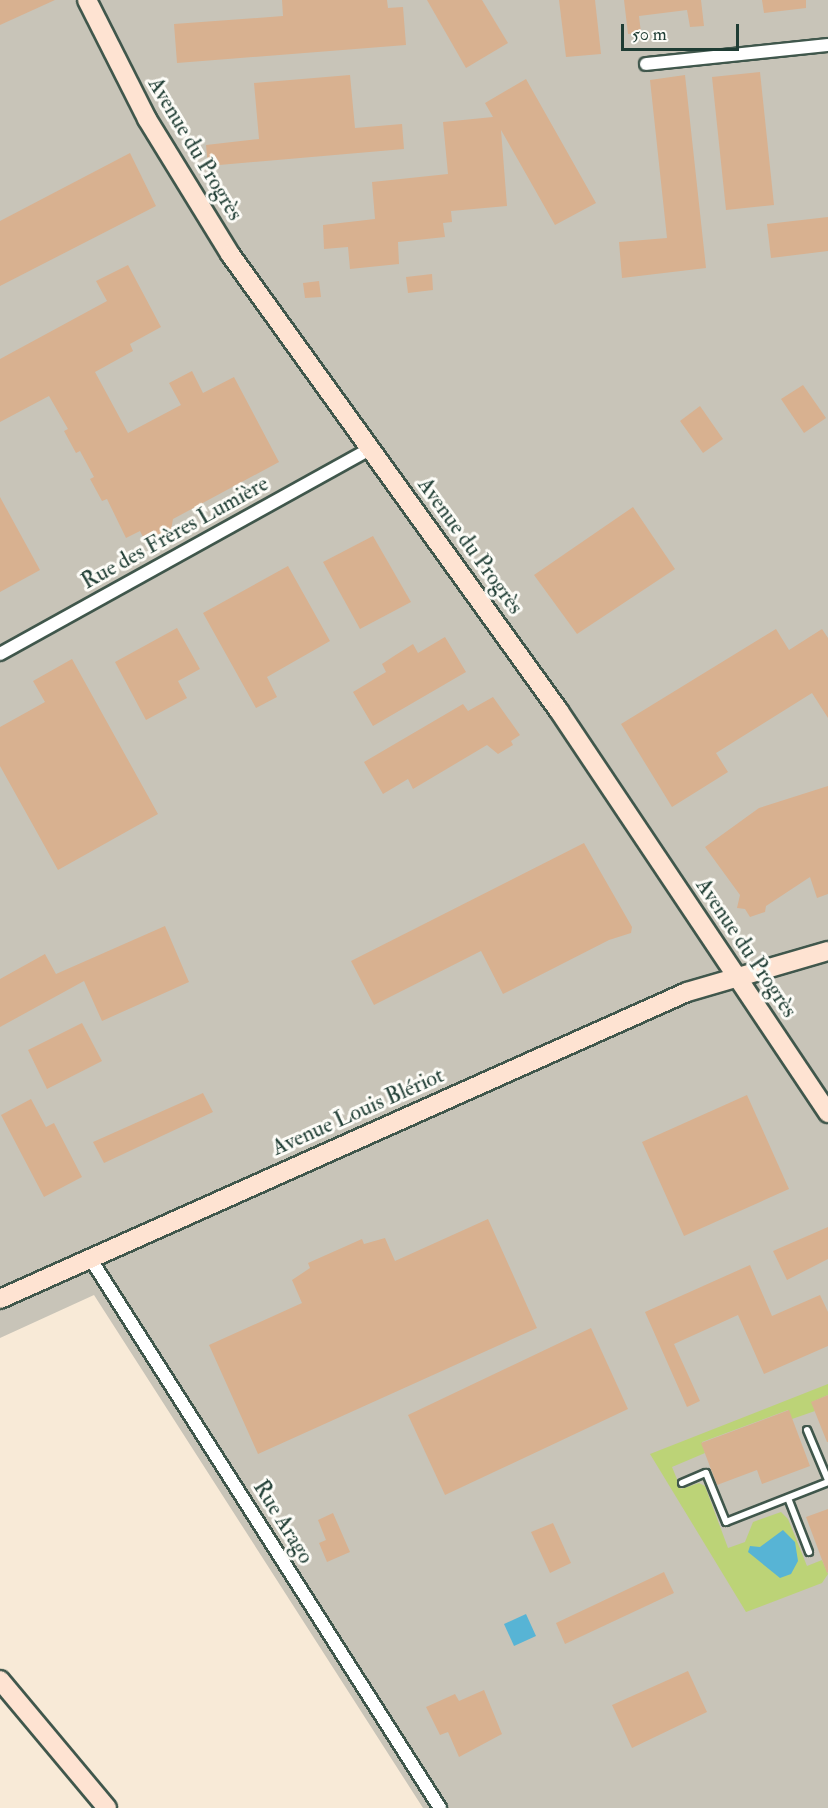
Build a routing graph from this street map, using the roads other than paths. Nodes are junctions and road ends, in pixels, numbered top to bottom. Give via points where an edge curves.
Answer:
1 (87, 0) edge
2 (828, 45) edge
3 (646, 64) dead end
4 (370, 449) junction
5 (0, 654) edge
6 (828, 951) edge
7 (737, 976) junction
8 (828, 1113) edge
9 (90, 1258) junction
10 (0, 1299) edge
11 (807, 1430) dead end
12 (828, 1481) edge
13 (682, 1483) dead end
14 (788, 1498) junction
15 (809, 1552) dead end
16 (0, 1680) edge
17 (107, 1808) edge
18 (440, 1808) edge

1 - 4 street, Avenue du Progrès via 185,185
2 - 3 street
4 - 5 street, Rue des Frères Lumière
4 - 7 street, Avenue du Progrès via 559,711
6 - 7 street, Avenue Louis Blériot
7 - 8 street, Avenue du Progrès
7 - 9 street, Avenue Louis Blériot via 687,992
9 - 10 street, Avenue Louis Blériot
9 - 18 street, Rue Arago
11 - 12 lane
12 - 14 lane
13 - 14 lane via 706,1473 726,1522
14 - 15 lane
16 - 17 street

